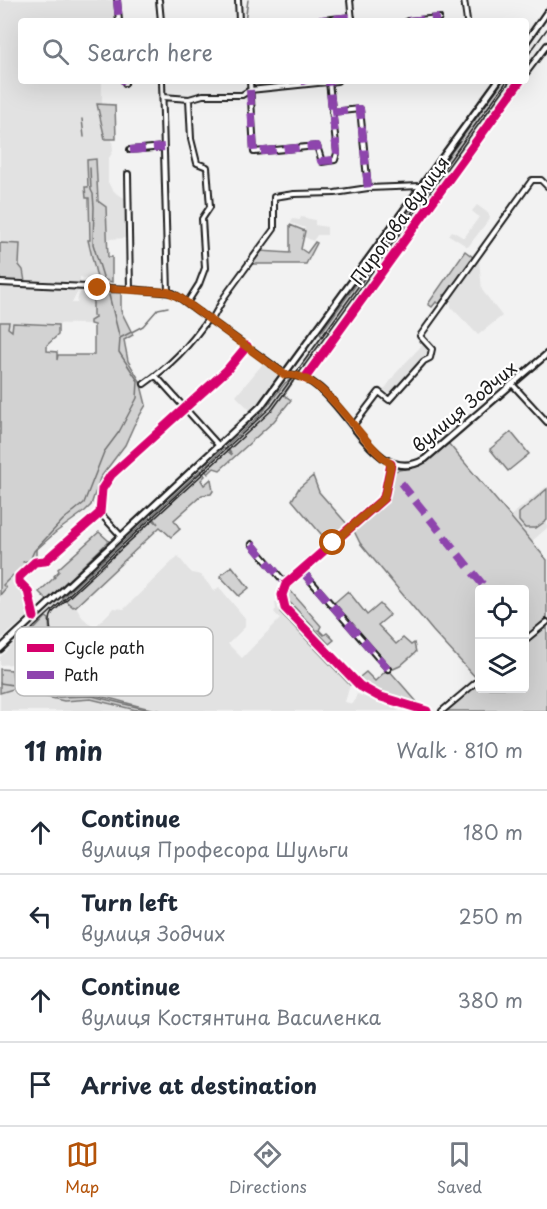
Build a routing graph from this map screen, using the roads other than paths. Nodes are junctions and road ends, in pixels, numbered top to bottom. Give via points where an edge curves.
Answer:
1 (117, 0) edge
2 (159, 0) edge
3 (238, 0) edge
4 (350, 0) edge
5 (464, 0) edge
6 (547, 12) edge
7 (118, 18) edge
8 (161, 18) edge
9 (239, 18) edge
10 (352, 18) edge
11 (467, 18) edge
12 (529, 38) edge
13 (547, 45) edge
14 (529, 69) edge
15 (162, 84) edge
16 (250, 84) edge
17 (291, 84) edge
18 (329, 84) edge
19 (496, 84) edge
20 (518, 84) edge
21 (250, 90) junction
22 (163, 97) junction
23 (189, 99) junction
24 (332, 112) junction
25 (164, 147) junction
26 (130, 150) dead end
27 (128, 174) dead end
28 (422, 186) junction
29 (547, 186) edge
30 (368, 188) junction
31 (0, 283) edge
32 (130, 289) junction
33 (168, 292) junction
34 (187, 303) junction
35 (209, 320) junction
36 (247, 346) junction
37 (547, 354) edge
38 (285, 375) junction
39 (156, 376) junction
40 (305, 378) junction
41 (144, 384) dead end
42 (512, 384) junction
43 (184, 409) junction
44 (547, 422) edge
45 (353, 426) junction
46 (219, 446) junction
47 (391, 464) junction
48 (100, 513) junction
49 (121, 536) junction
50 (252, 544) dead end
51 (302, 571) junction
52 (286, 584) junction
53 (34, 617) junction
54 (547, 622) edge
55 (23, 627) edge
56 (15, 635) edge
57 (527, 639) edge
58 (0, 649) edge
59 (388, 669) dead end
60 (475, 683) edge
61 (427, 711) edge
62 (442, 711) edge

1 - 7 street
2 - 8 street
3 - 9 street
4 - 10 street
5 - 11 street
6 - 12 main road
13 - 14 street
15 - 22 street
16 - 21 street
17 - 21 street
18 - 24 street
19 - 28 main road, Пирогова вулиця
20 - 40 street, Пирогова вулиця
21 - 23 street via 242,95
21 - 24 street via 254,152 317,146 321,161 335,160
22 - 23 street
22 - 25 street
23 - 34 street via 191,139 197,163 207,167 210,207 202,219 205,268
24 - 30 street via 360,109
25 - 26 street
25 - 33 street
27 - 32 street
28 - 30 street
28 - 38 main road, Пирогова вулиця
29 - 45 street via 541,180 532,180 420,336 432,349 430,358 389,400 379,392
30 - 35 street via 274,197 274,229
31 - 32 street
32 - 33 street
33 - 34 street
34 - 35 street
35 - 36 street
35 - 39 street
36 - 38 street
36 - 43 street
37 - 42 main road, вулиця Зодчих
38 - 40 main road
38 - 46 main road, Пирогова вулиця via 261,406
39 - 41 street
39 - 43 street
40 - 45 main road
42 - 44 street
42 - 47 main road, вулиця Зодчих via 425,459 411,465
43 - 46 street
43 - 48 street via 106,482 101,492
45 - 47 main road
46 - 49 main road, Пирогова вулиця
47 - 51 street via 384,498
48 - 49 street
48 - 53 street via 45,561 35,562 19,577 28,591
49 - 53 main road, Пирогова вулиця
50 - 52 street
51 - 52 street
51 - 59 street
52 - 61 street via 282,595 285,608 355,682 372,693
53 - 55 main road, Пирогова вулиця
54 - 57 street
56 - 58 main road, Пирогова вулиця
60 - 62 street

